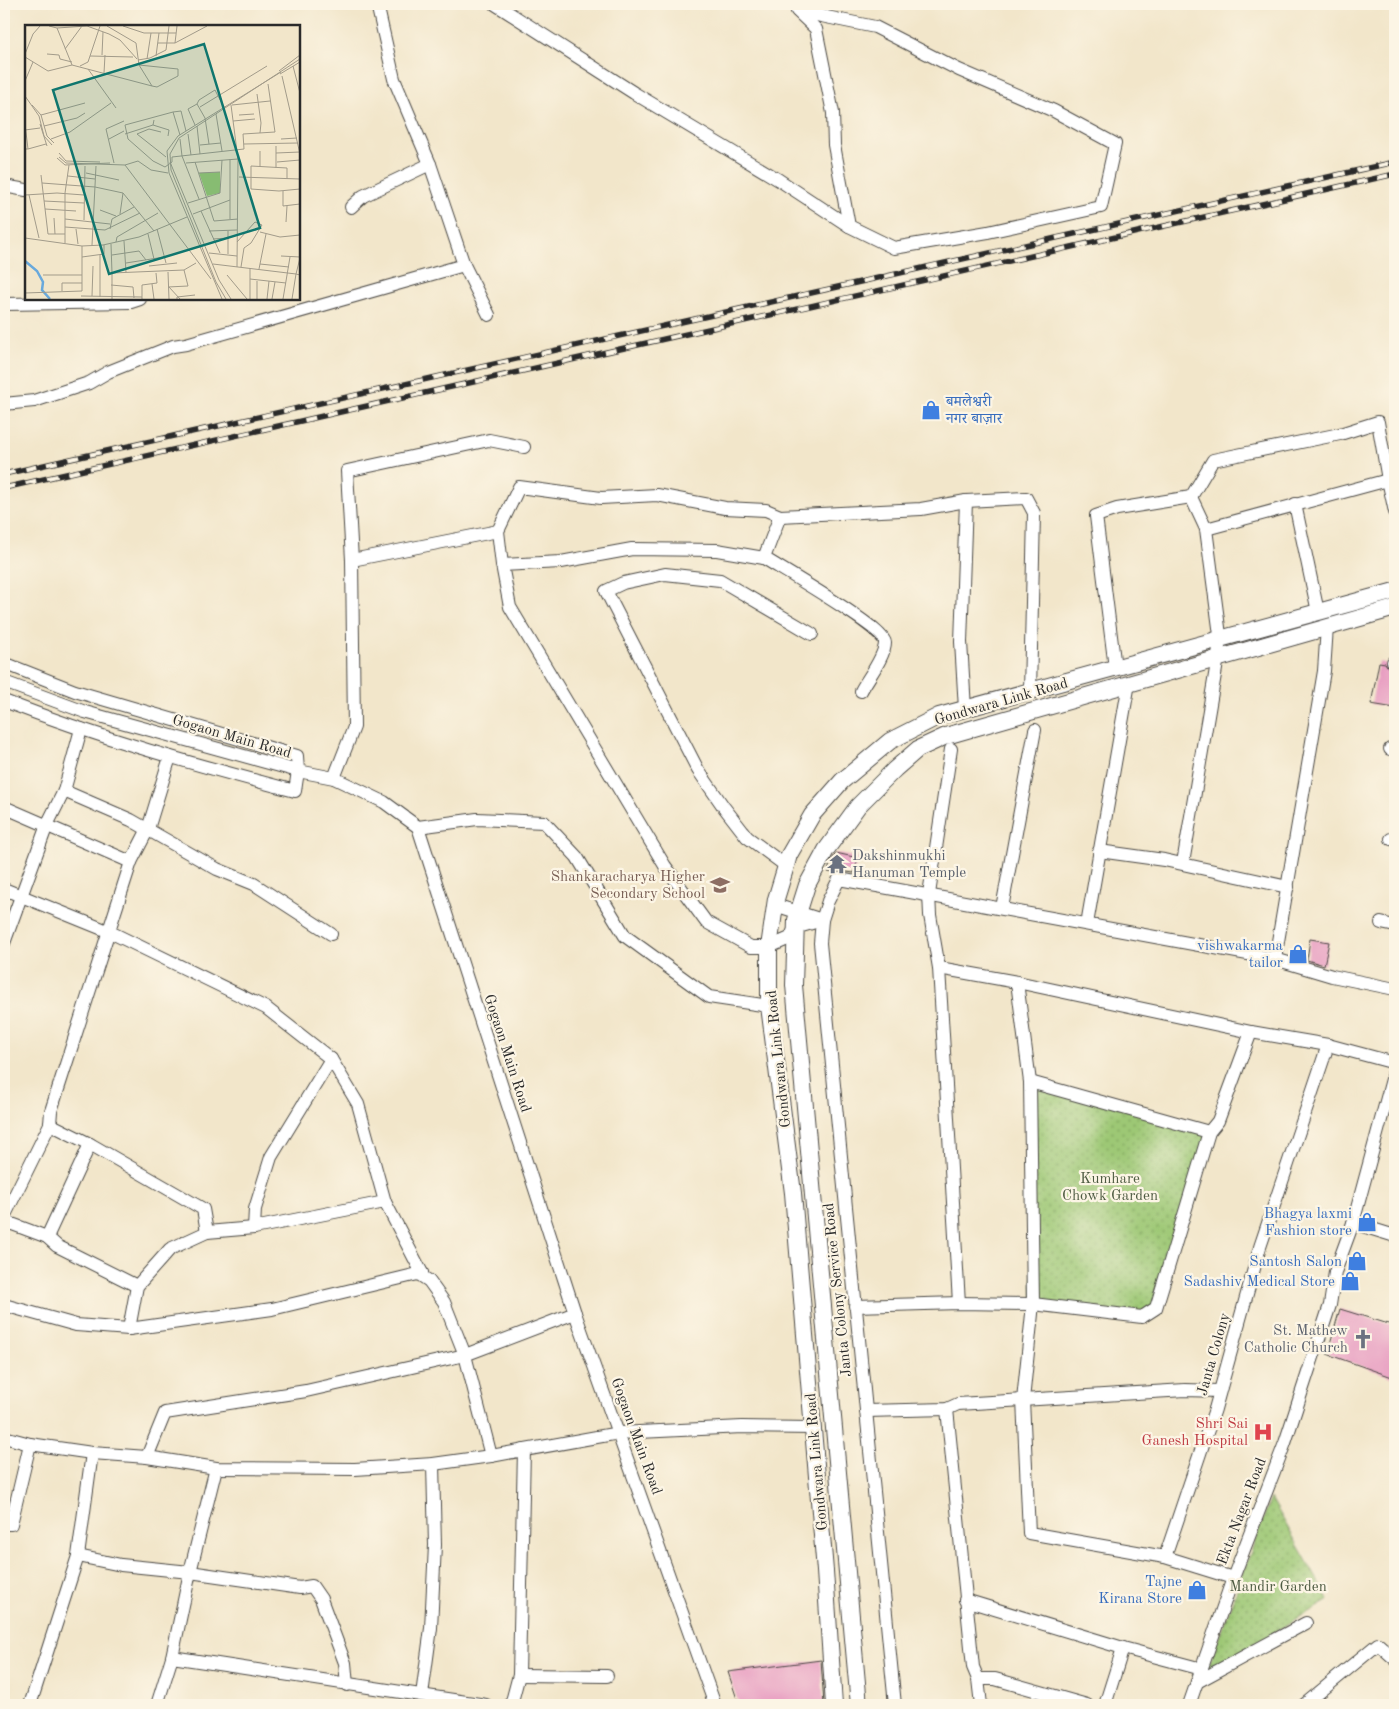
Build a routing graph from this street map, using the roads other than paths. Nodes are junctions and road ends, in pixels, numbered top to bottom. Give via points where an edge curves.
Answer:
1 (378, 4) edge
2 (495, 4) edge
3 (797, 7) edge
4 (430, 164) junction
5 (4, 186) edge
6 (25, 190) edge
7 (352, 207) dead end
8 (850, 226) junction
9 (464, 265) junction
10 (137, 300) edge
11 (4, 304) edge
12 (489, 315) dead end
13 (4, 404) edge
14 (524, 447) dead end
15 (1392, 478) edge
16 (1191, 498) junction
17 (966, 501) junction
18 (1295, 504) junction
19 (1395, 512) edge
20 (780, 516) junction
21 (1206, 529) junction
22 (498, 531) junction
23 (764, 558) junction
24 (352, 560) junction
25 (502, 565) junction
26 (1395, 591) edge
27 (1395, 608) edge
28 (1318, 612) junction
29 (1327, 626) junction
30 (812, 634) dead end
31 (1219, 640) junction
32 (1217, 659) junction
33 (4, 663) edge
34 (1115, 668) junction
35 (4, 682) edge
36 (1129, 683) junction
37 (861, 691) dead end
38 (1030, 692) junction
39 (4, 701) edge
40 (965, 710) junction
41 (81, 729) junction
42 (1036, 730) dead end
43 (951, 749) dead end
44 (170, 758) junction
45 (298, 771) junction
46 (334, 778) junction
47 (64, 791) junction
48 (4, 807) edge
49 (47, 825) junction
50 (418, 827) junction
51 (148, 829) junction
52 (1099, 851) junction
53 (131, 862) junction
54 (1183, 863) junction
55 (786, 866) junction
56 (1288, 887) junction
57 (4, 889) edge
58 (929, 894) junction
59 (21, 896) junction
60 (775, 905) junction
61 (1002, 908) junction
62 (796, 920) junction
63 (822, 920) junction
64 (1381, 923) dead end
65 (1087, 924) junction
66 (1395, 926) edge
67 (110, 932) junction
68 (331, 934) dead end
69 (4, 943) edge
70 (769, 947) junction
71 (1275, 959) junction
72 (939, 968) junction
73 (1016, 982) junction
74 (1395, 989) edge
75 (769, 1006) junction
76 (1251, 1032) junction
77 (1328, 1045) junction
78 (331, 1059) junction
79 (1395, 1063) edge
80 (1395, 1068) edge
81 (1030, 1082) junction
82 (50, 1124) junction
83 (1209, 1132) junction
84 (90, 1144) junction
85 (385, 1202) junction
86 (4, 1217) edge
87 (4, 1221) edge
88 (1353, 1223) junction
89 (254, 1228) junction
90 (207, 1232) junction
91 (1395, 1236) edge
92 (46, 1237) junction
93 (422, 1273) junction
94 (136, 1286) junction
95 (959, 1303) junction
96 (1033, 1304) junction
97 (4, 1305) edge
98 (855, 1306) junction
99 (575, 1313) junction
100 (129, 1329) junction
101 (465, 1355) junction
102 (1219, 1391) junction
103 (1023, 1400) junction
104 (947, 1409) junction
105 (866, 1411) junction
106 (813, 1428) junction
107 (619, 1433) junction
108 (4, 1437) edge
109 (30, 1444) junction
110 (524, 1450) junction
111 (92, 1453) junction
112 (491, 1456) junction
113 (147, 1457) junction
114 (433, 1464) junction
115 (216, 1468) junction
116 (4, 1524) edge
117 (78, 1556) junction
118 (1165, 1557) junction
119 (190, 1572) junction
120 (1233, 1578) junction
121 (965, 1600) junction
122 (1306, 1623) dead end
123 (1123, 1648) junction
124 (172, 1657) junction
125 (1395, 1659) edge
126 (1202, 1669) junction
127 (519, 1675) junction
128 (606, 1676) dead end
129 (978, 1679) junction
130 (1197, 1682) junction
131 (347, 1685) junction
132 (422, 1695) junction
133 (30, 1705) edge
134 (156, 1705) edge
135 (486, 1705) edge
136 (511, 1705) edge
137 (715, 1705) edge
138 (834, 1705) edge
139 (859, 1705) edge
140 (895, 1705) edge
141 (981, 1705) edge
142 (1087, 1705) edge
143 (1105, 1705) edge
144 (1189, 1705) edge
145 (1304, 1705) edge

1 - 4 street via 394,78
2 - 8 street
3 - 8 street via 816,29 834,112 834,145
3 - 8 street via 875,27 959,70 1054,111 1116,144 1101,207 988,232 894,248
4 - 7 street via 363,196
4 - 9 street
5 - 6 street
9 - 12 street
9 - 13 street via 173,346 108,372 89,384 34,401
10 - 11 street
14 - 24 street via 489,440 347,471
15 - 16 street via 1378,422 1340,434 1213,460
15 - 18 street
15 - 19 street
16 - 21 street
16 - 34 street via 1117,509 1096,516
17 - 20 street via 921,509
17 - 38 street via 1026,498 1034,513
17 - 40 street via 961,642
18 - 21 street
18 - 28 street
20 - 22 street via 766,510 725,508 657,495 601,498 519,487
20 - 23 street
21 - 31 street
22 - 24 street
22 - 25 street
23 - 25 street via 717,550 632,549 561,562
23 - 37 street via 866,622 884,638 882,655
24 - 46 street via 354,727
25 - 70 street via 510,607 665,866 706,922 751,947
26 - 28 street, Gondwara Link Road
27 - 29 street, Gondwara Link Road
28 - 31 street, Gondwara Link Road
29 - 32 street, Gondwara Link Road
29 - 56 street via 1324,671
30 - 55 street via 720,580 665,574 623,582 606,591 698,770 747,837
31 - 32 street
31 - 34 street, Gondwara Link Road
32 - 36 street, Gondwara Link Road
32 - 54 street
33 - 45 street via 75,691 297,756
34 - 38 street, Gondwara Link Road
35 - 45 street, Gogaon Main Road via 85,712
36 - 52 street
36 - 62 street, Gondwara Link Road via 946,736 918,749 858,806 826,850 807,884
38 - 40 street, Gondwara Link Road
39 - 41 street
40 - 55 street, Gondwara Link Road via 939,716 890,741 842,781 812,815
41 - 44 street
41 - 47 street
42 - 61 street
43 - 58 street
44 - 45 street via 295,791
44 - 51 street
45 - 46 street, Gogaon Main Road
46 - 50 street, Gogaon Main Road via 384,802
47 - 49 street
47 - 51 street
48 - 49 street
49 - 53 street
49 - 59 street
50 - 75 street via 476,820 544,822 577,857 625,936 709,997
50 - 99 street, Gogaon Main Road
51 - 53 street
51 - 68 street via 217,869 254,884
52 - 54 street
52 - 65 street
53 - 67 street
54 - 56 street
55 - 60 street, Gondwara Link Road
56 - 71 street
57 - 59 street
58 - 61 street
58 - 63 street, Janta Colony Service Road via 839,879
58 - 72 street
59 - 67 street
59 - 69 street
60 - 62 street
60 - 70 street, Gondwara Link Road
61 - 65 street
62 - 63 street
62 - 70 street via 790,938
62 - 139 street, Gondwara Link Road via 794,985
63 - 98 street, Janta Colony Service Road via 820,942
64 - 66 street
65 - 71 street
67 - 78 street via 266,1008
67 - 82 street via 51,1111
70 - 75 street, Gondwara Link Road
71 - 74 street via 1332,976
72 - 73 street
72 - 95 street
73 - 76 street
73 - 81 street
75 - 106 street, Gondwara Link Road via 793,1193
76 - 77 street
76 - 83 street via 1218,1121
77 - 79 street
77 - 102 street, Janta Colony via 1260,1247
78 - 85 street via 358,1104
78 - 89 street via 271,1157 255,1209
80 - 88 street, Ekta Nagar Road
81 - 83 street
81 - 96 street
82 - 84 street
82 - 86 street
83 - 96 street via 1156,1308 1142,1316
84 - 90 street via 203,1208
84 - 92 street
85 - 89 street
85 - 93 street
87 - 92 street
88 - 91 street
88 - 120 street, Ekta Nagar Road via 1335,1272 1330,1305 1285,1443
89 - 90 street
90 - 94 street via 170,1250
92 - 94 street via 57,1246
93 - 100 street via 272,1309
93 - 101 street via 420,1275 429,1281 444,1302
94 - 100 street
95 - 96 street
95 - 98 street
96 - 103 street
97 - 100 street via 76,1325
98 - 105 street, Janta Colony Service Road
99 - 101 street
99 - 107 street, Gogaon Main Road
101 - 112 street
101 - 113 street via 306,1391 165,1413
102 - 103 street via 1185,1390
102 - 118 street, Janta Colony
103 - 104 street via 958,1404
103 - 118 street via 1029,1533
104 - 105 street
104 - 121 street
105 - 140 street, Janta Colony Service Road
106 - 107 street via 742,1427
106 - 138 street, Gondwara Link Road
107 - 110 street
107 - 137 street, Gogaon Main Road
108 - 109 street
109 - 111 street
109 - 116 street via 11,1524
110 - 112 street
110 - 127 street
111 - 113 street
111 - 117 street
112 - 114 street
113 - 115 street
114 - 115 street via 355,1468
114 - 132 street via 435,1545 431,1628
115 - 119 street
117 - 119 street via 121,1565
117 - 133 street
118 - 120 street
119 - 124 street
119 - 131 street via 300,1588 312,1586 345,1663
120 - 126 street, Ekta Nagar Road
121 - 123 street
121 - 129 street via 973,1667
122 - 130 street
123 - 126 street
123 - 143 street
124 - 131 street
124 - 134 street
125 - 145 street via 1378,1644
126 - 130 street, Ekta Nagar Road
127 - 128 street
127 - 136 street
129 - 141 street
129 - 142 street via 994,1679
130 - 144 street, Ekta Nagar Road
131 - 132 street
132 - 135 street

